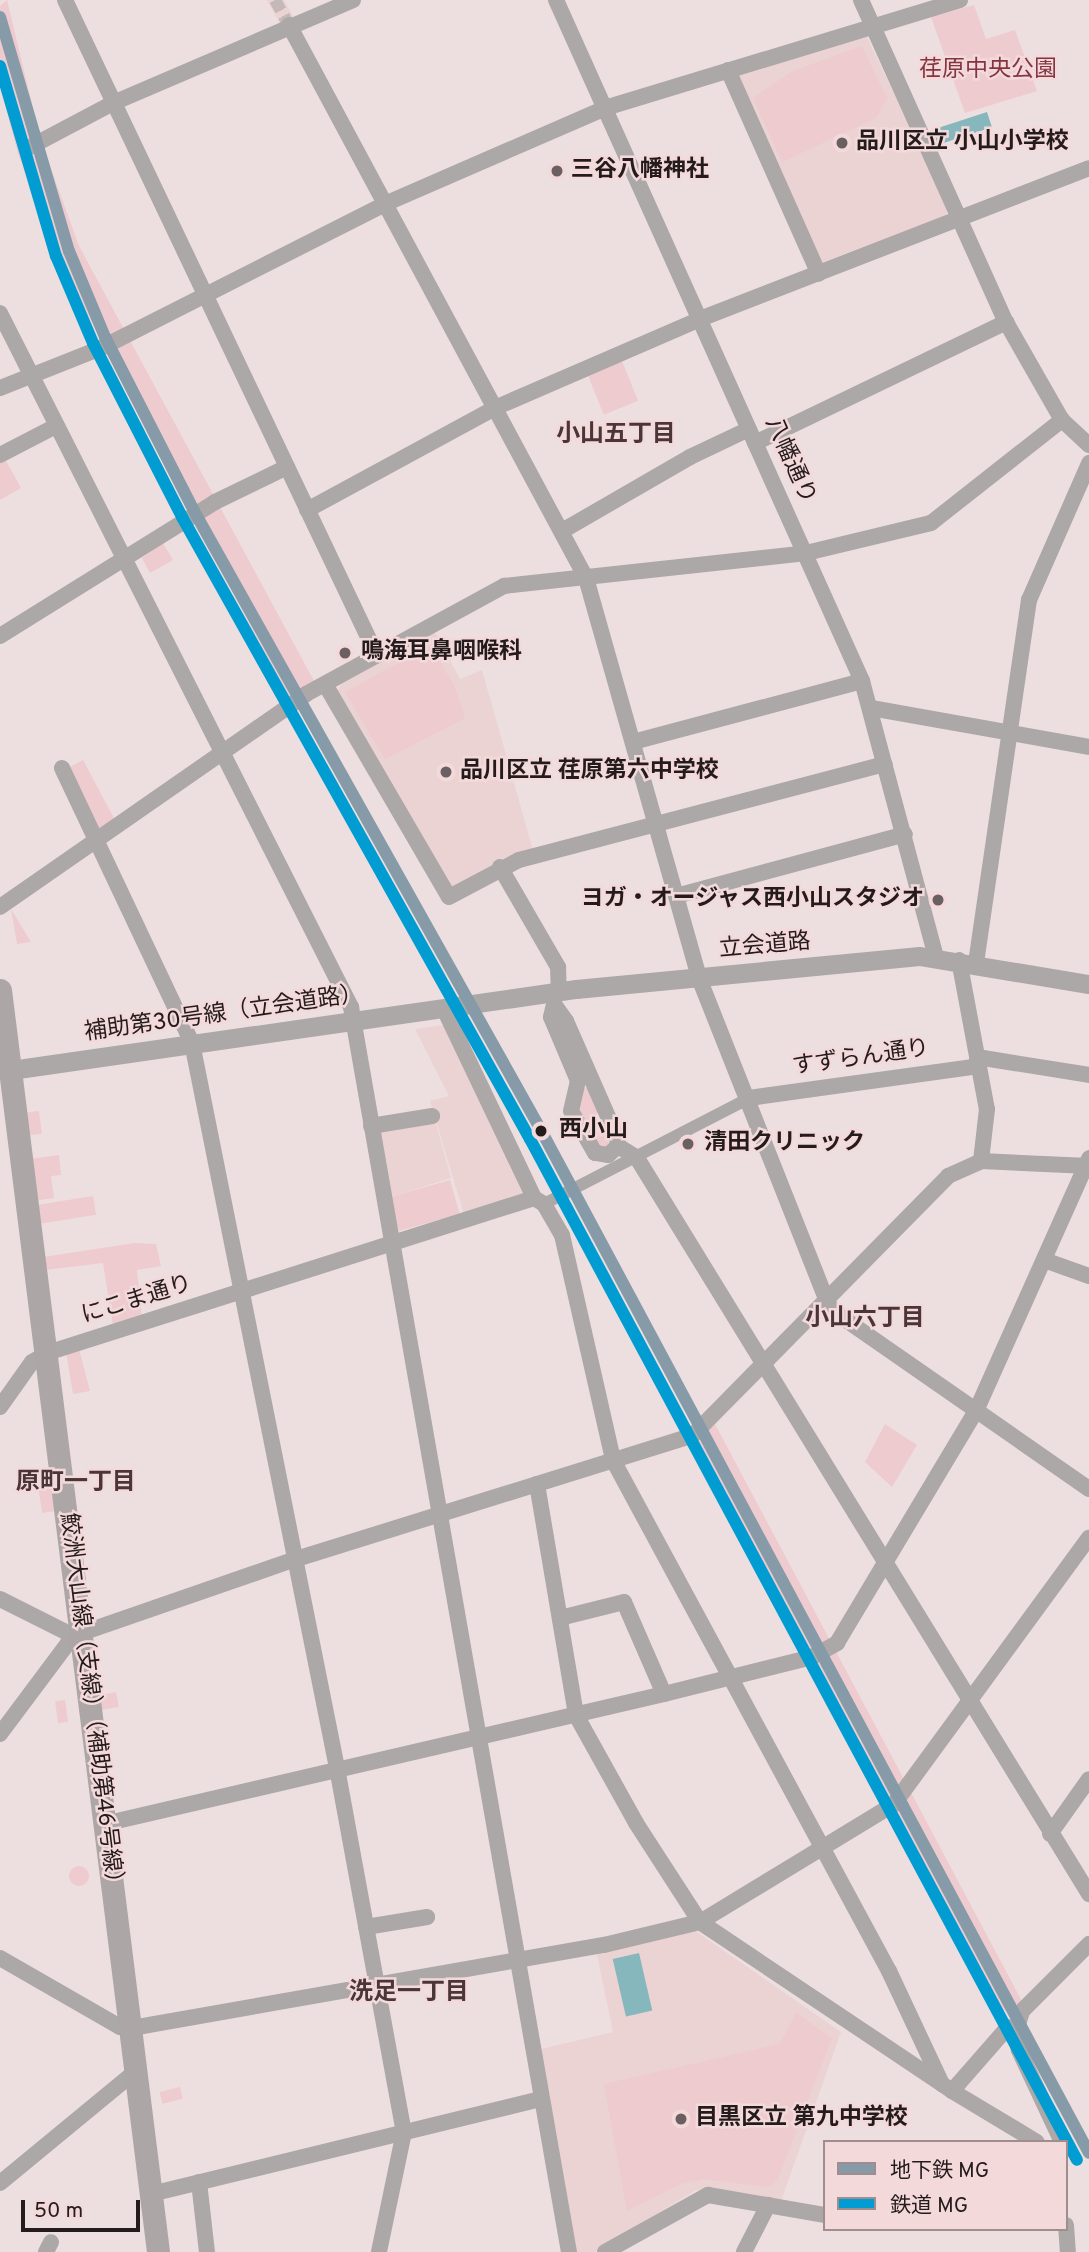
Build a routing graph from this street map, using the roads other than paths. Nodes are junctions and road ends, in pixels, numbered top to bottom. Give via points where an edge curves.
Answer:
1 (65, 0) edge
2 (353, 0) edge
3 (556, 0) edge
4 (861, 0) edge
5 (960, 0) edge
6 (289, 25) junction
7 (872, 26) junction
8 (728, 70) junction
9 (113, 103) junction
10 (605, 108) junction
11 (30, 147) dead end
12 (1089, 168) edge
13 (387, 203) junction
14 (960, 218) junction
15 (819, 274) junction
16 (205, 295) junction
17 (0, 313) edge
18 (700, 319) junction
19 (1006, 322) junction
20 (31, 376) junction
21 (0, 388) edge
22 (497, 407) junction
23 (1062, 420) junction
24 (56, 426) junction
25 (752, 436) junction
26 (1086, 436) edge
27 (0, 454) edge
28 (1089, 463) edge
29 (286, 467) junction
30 (307, 510) junction
31 (562, 531) junction
32 (806, 553) junction
33 (124, 557) junction
34 (586, 578) junction
35 (0, 636) edge
36 (377, 656) junction
37 (862, 681) junction
38 (325, 684) junction
39 (871, 708) junction
40 (1012, 734) junction
41 (633, 742) junction
42 (1089, 747) edge
43 (222, 752) junction
44 (885, 764) junction
45 (62, 768) dead end
46 (656, 823) junction
47 (905, 834) junction
48 (99, 839) junction
49 (500, 867) junction
50 (676, 896) junction
51 (0, 907) edge
52 (936, 958) junction
53 (967, 962) junction
54 (699, 978) junction
55 (1089, 984) edge
56 (0, 990) edge
57 (554, 997) junction
58 (444, 1009) junction
59 (353, 1021) junction
60 (192, 1043) junction
61 (978, 1061) junction
62 (4, 1074) edge
63 (1089, 1075) edge
64 (749, 1098) junction
65 (432, 1116) dead end
66 (371, 1126) junction
67 (618, 1146) junction
68 (637, 1158) junction
69 (981, 1161) junction
70 (1088, 1163) edge
71 (539, 1201) junction
72 (392, 1243) junction
73 (1047, 1261) junction
74 (1089, 1276) edge
75 (240, 1293) junction
76 (827, 1301) junction
77 (47, 1353) junction
78 (762, 1364) junction
79 (0, 1407) edge
80 (976, 1411) junction
81 (613, 1460) junction
82 (537, 1484) junction
83 (1089, 1489) edge
84 (440, 1515) junction
85 (1089, 1538) edge
86 (293, 1560) junction
87 (884, 1563) junction
88 (0, 1599) edge
89 (560, 1618) junction
90 (79, 1635) junction
91 (730, 1678) junction
92 (664, 1695) junction
93 (968, 1699) junction
94 (576, 1715) junction
95 (0, 1734) edge
96 (479, 1738) junction
97 (337, 1768) junction
98 (1089, 1779) edge
99 (104, 1824) junction
100 (1051, 1834) junction
101 (822, 1850) junction
102 (1089, 1894) edge
103 (427, 1917) dead end
104 (700, 1922) junction
105 (366, 1927) junction
106 (1089, 1944) edge
107 (0, 1958) edge
108 (517, 1959) junction
109 (376, 1984) junction
110 (1008, 2027) dead end
111 (132, 2028) junction
112 (136, 2071) junction
113 (947, 2087) junction
114 (542, 2099) junction
115 (404, 2132) junction
116 (1034, 2140) edge
117 (1061, 2140) edge
118 (199, 2182) junction
119 (0, 2183) edge
120 (151, 2194) junction
121 (768, 2206) junction
122 (823, 2215) edge
123 (1066, 2231) edge
124 (158, 2252) edge
125 (207, 2252) edge
126 (379, 2252) edge
127 (569, 2252) edge
128 (605, 2252) edge
129 (744, 2252) edge
130 (1068, 2252) edge

1 - 9 street
2 - 6 street
3 - 10 street, 八幡通り
4 - 7 street
5 - 7 street
6 - 9 street
6 - 13 street
7 - 8 street
7 - 14 street
8 - 10 street
8 - 15 street
9 - 11 street
9 - 16 street
10 - 13 street
10 - 18 street, 八幡通り
12 - 14 street
13 - 16 street
13 - 22 street
14 - 15 street
14 - 19 street
15 - 18 street
16 - 20 street via 101,348
16 - 29 street
17 - 20 street
18 - 22 street
18 - 25 street, 八幡通り
19 - 23 street
19 - 25 street
20 - 21 street
20 - 24 street
22 - 30 street
22 - 31 street
23 - 26 street
23 - 32 street via 931,523
24 - 27 street
24 - 33 street
25 - 31 street via 679,463
25 - 32 street, 八幡通り
28 - 40 street via 1029,600
29 - 30 street
29 - 33 street via 215,502
30 - 36 street
31 - 34 street
32 - 34 street
32 - 37 street, 八幡通り
33 - 35 street
33 - 43 street
34 - 36 street via 503,586
34 - 41 street
36 - 38 street
37 - 39 street, 八幡通り
37 - 41 street
38 - 43 street
38 - 49 street via 449,897
39 - 40 street
39 - 44 street, 八幡通り
40 - 42 street
40 - 53 street
41 - 46 street
43 - 48 street
43 - 59 street via 348,997
44 - 46 street
44 - 47 street, 八幡通り
45 - 48 street
46 - 49 street
46 - 50 street
47 - 50 street
47 - 52 street, 八幡通り
48 - 51 street
48 - 60 street
49 - 57 street via 558,967
50 - 54 street
52 - 53 street, 立会道路
52 - 54 street, 立会道路
53 - 55 street, 立会道路
53 - 61 street
54 - 57 street, 立会道路
54 - 64 street
56 - 62 main road, 鮫洲大山線（支線）（補助第46号線）
57 - 58 street, 立会道路
57 - 67 street
57 - 67 street via 551,1017 578,1081 571,1111 595,1153 608,1155
58 - 59 street, 補助第30号線（立会道路）
58 - 71 street
59 - 60 street, 補助第30号線（立会道路）
59 - 66 street
60 - 62 street, 補助第30号線（立会道路）
60 - 75 street
61 - 63 street, すずらん通り
61 - 64 street, すずらん通り
61 - 69 street via 987,1109
62 - 77 main road, 鮫洲大山線（支線）（補助第46号線）
64 - 68 street
64 - 76 street
65 - 66 street
66 - 72 street
67 - 68 street
68 - 71 street
68 - 78 street
69 - 70 street
69 - 76 street via 948,1176
70 - 73 street
71 - 72 street, にこま通り
71 - 81 street via 562,1235
72 - 75 street, にこま通り
72 - 84 street
73 - 74 street
73 - 80 street
75 - 77 street, にこま通り
75 - 86 street
76 - 78 street
76 - 80 street via 833,1311
77 - 79 street via 32,1362
77 - 90 main road, 鮫洲大山線（支線）（補助第46号線）
78 - 81 street via 692,1436
78 - 87 street
80 - 83 street
80 - 87 street
81 - 82 street
81 - 91 street
82 - 84 street
82 - 89 street
84 - 86 street
84 - 96 street
85 - 93 street
86 - 90 street
86 - 97 street
87 - 91 street via 837,1643 812,1657
87 - 93 street
88 - 90 street
89 - 92 street via 625,1602
89 - 94 street
90 - 95 street
90 - 99 main road, 鮫洲大山線（支線）（補助第46号線）
91 - 92 street
91 - 101 street
92 - 94 street
93 - 100 street
93 - 101 street via 894,1804
94 - 96 street
94 - 104 street via 636,1823
96 - 97 street
96 - 108 street
97 - 99 street
97 - 105 street
98 - 100 street
99 - 111 main road, 鮫洲大山線（支線）（補助第46号線）
100 - 102 street
101 - 104 street
101 - 113 street
103 - 105 street
104 - 108 street
104 - 113 street
105 - 109 street
106 - 117 street via 1022,2011 1016,2031 1019,2050
107 - 111 street via 120,2027
108 - 109 street
108 - 114 street
109 - 111 street
109 - 115 street
110 - 113 street
111 - 112 main road, 鮫洲大山線（支線）（補助第46号線）
112 - 119 street
112 - 120 main road, 鮫洲大山線（支線）（補助第46号線）
113 - 116 street
114 - 115 street
114 - 127 street
115 - 118 street
115 - 126 street
118 - 120 street
118 - 125 street
120 - 124 main road, 鮫洲大山線（支線）（補助第46号線）
121 - 122 street
121 - 128 street via 699,2197
121 - 129 street
123 - 130 street

